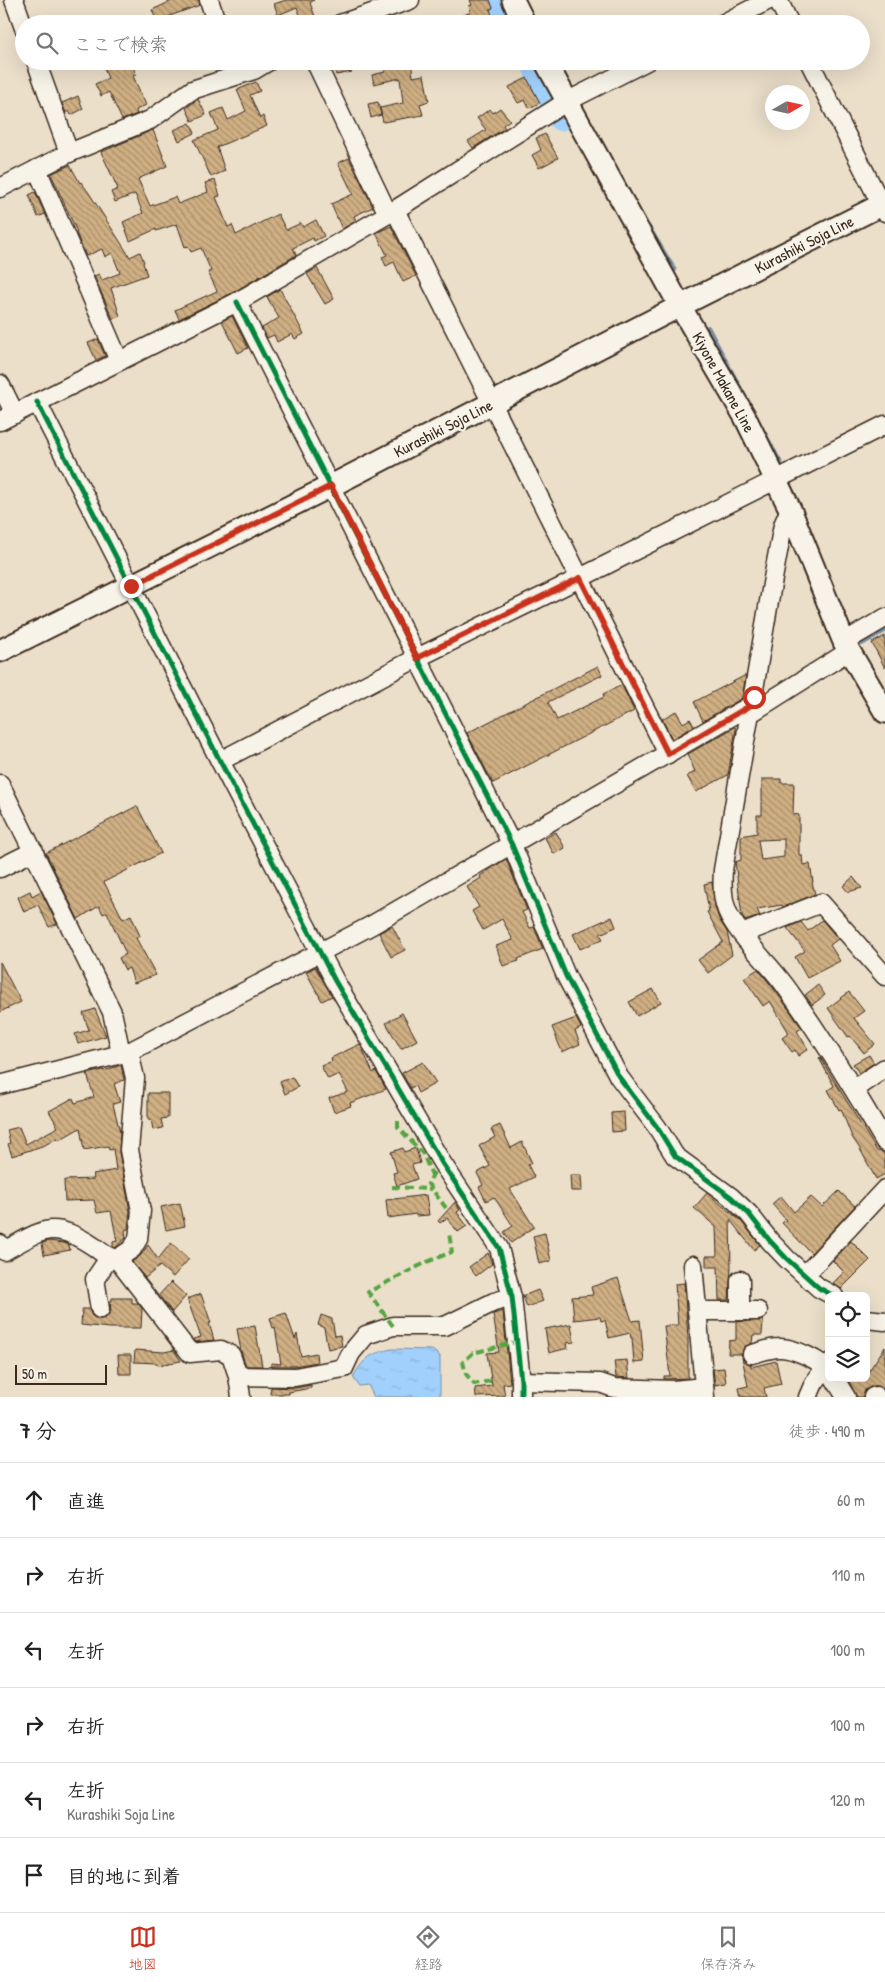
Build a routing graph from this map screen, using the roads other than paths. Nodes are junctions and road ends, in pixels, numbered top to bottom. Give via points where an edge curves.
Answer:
1 (14, 0) edge
2 (209, 0) edge
3 (410, 0) edge
4 (513, 0) edge
5 (769, 0) edge
6 (778, 0) edge
7 (19, 15) edge
8 (214, 15) edge
9 (366, 15) edge
10 (520, 15) edge
11 (740, 15) edge
12 (786, 15) edge
13 (39, 70) edge
14 (230, 70) edge
15 (320, 70) edge
16 (548, 70) edge
17 (630, 70) edge
18 (814, 70) edge
19 (558, 107) junction
20 (69, 153) junction
21 (37, 169) junction
22 (0, 188) edge
23 (884, 207) edge
24 (392, 212) junction
25 (237, 302) junction
26 (680, 306) junction
27 (119, 361) junction
28 (0, 384) edge
29 (38, 402) junction
30 (492, 403) junction
31 (8, 417) edge
32 (885, 425) edge
33 (777, 480) junction
34 (331, 486) junction
35 (790, 509) junction
36 (580, 578) junction
37 (131, 586) junction
38 (885, 618) edge
39 (847, 646) junction
40 (0, 650) edge
41 (417, 658) junction
42 (752, 708) junction
43 (885, 712) edge
44 (668, 754) junction
45 (220, 761) junction
46 (0, 784) edge
47 (512, 845) junction
48 (34, 851) junction
49 (0, 868) edge
50 (742, 934) junction
51 (320, 952) junction
52 (885, 976) edge
53 (125, 1053) junction
54 (885, 1068) edge
55 (0, 1085) edge
56 (854, 1089) junction
57 (885, 1142) edge
58 (885, 1189) edge
59 (0, 1244) edge
60 (113, 1258) junction
61 (693, 1265) dead end
62 (805, 1275) junction
63 (740, 1280) dead end
64 (826, 1292) edge
65 (512, 1297) junction
66 (100, 1309) dead end
67 (697, 1311) junction
68 (740, 1311) junction
69 (758, 1311) dead end
70 (870, 1319) edge
71 (885, 1321) edge
72 (752, 1354) dead end
73 (825, 1368) edge
74 (825, 1373) edge
75 (238, 1376) junction
76 (837, 1382) edge
77 (521, 1389) edge
78 (705, 1392) edge
79 (241, 1397) edge
80 (808, 1397) edge
81 (846, 1397) edge

1 - 7 street
2 - 8 street
3 - 9 street
4 - 10 main road
5 - 11 street
6 - 12 street
13 - 20 street
14 - 20 street via 192,90 150,120
15 - 24 street
16 - 19 main road, Kiyone Makane Line
17 - 19 street
18 - 23 street
19 - 24 street
19 - 26 main road, Kiyone Makane Line
20 - 21 street
21 - 22 street
21 - 27 street
23 - 26 main road, Kurashiki Soja Line
24 - 25 street
24 - 30 street
25 - 27 street
25 - 34 street
26 - 30 main road, Kurashiki Soja Line
26 - 33 main road, Kiyone Makane Line via 726,383
27 - 29 street
28 - 31 street
29 - 31 street
29 - 37 street
30 - 34 main road, Kurashiki Soja Line
30 - 36 street
32 - 33 street
33 - 35 main road, Kiyone Makane Line
33 - 36 street
34 - 37 main road, Kurashiki Soja Line
34 - 41 street
35 - 39 main road, Kiyone Makane Line
35 - 42 street via 783,525
36 - 41 street
36 - 44 street
37 - 40 main road, Kurashiki Soja Line
37 - 45 street
38 - 39 street
39 - 42 street
39 - 43 main road, Kiyone Makane Line
41 - 45 street
41 - 47 street
42 - 44 street
42 - 50 street via 722,887 729,915
44 - 47 street
45 - 51 street
46 - 48 street
47 - 51 street
47 - 62 street via 566,976 619,1077 675,1156 731,1197
48 - 49 street
48 - 53 street via 112,1012
50 - 52 street via 821,903
50 - 56 street via 786,987
51 - 53 street
51 - 65 street via 442,1162 499,1248
53 - 55 street
53 - 60 street via 135,1078 128,1150 141,1211 138,1239 132,1249
54 - 56 street
56 - 57 street
58 - 62 street
59 - 60 street via 4,1251 42,1230 61,1229
60 - 66 street via 95,1279
60 - 75 street via 190,1353 221,1350 231,1355
61 - 67 street
62 - 64 street
63 - 68 street
65 - 75 street via 494,1302 445,1326 393,1326 366,1335 344,1368 295,1377
65 - 77 street
67 - 68 street
67 - 78 street
68 - 69 street
70 - 71 street
72 - 73 street via 778,1348 794,1350
74 - 80 street via 814,1383
75 - 79 street
76 - 81 street
77 - 78 street via 600,1383 614,1388

